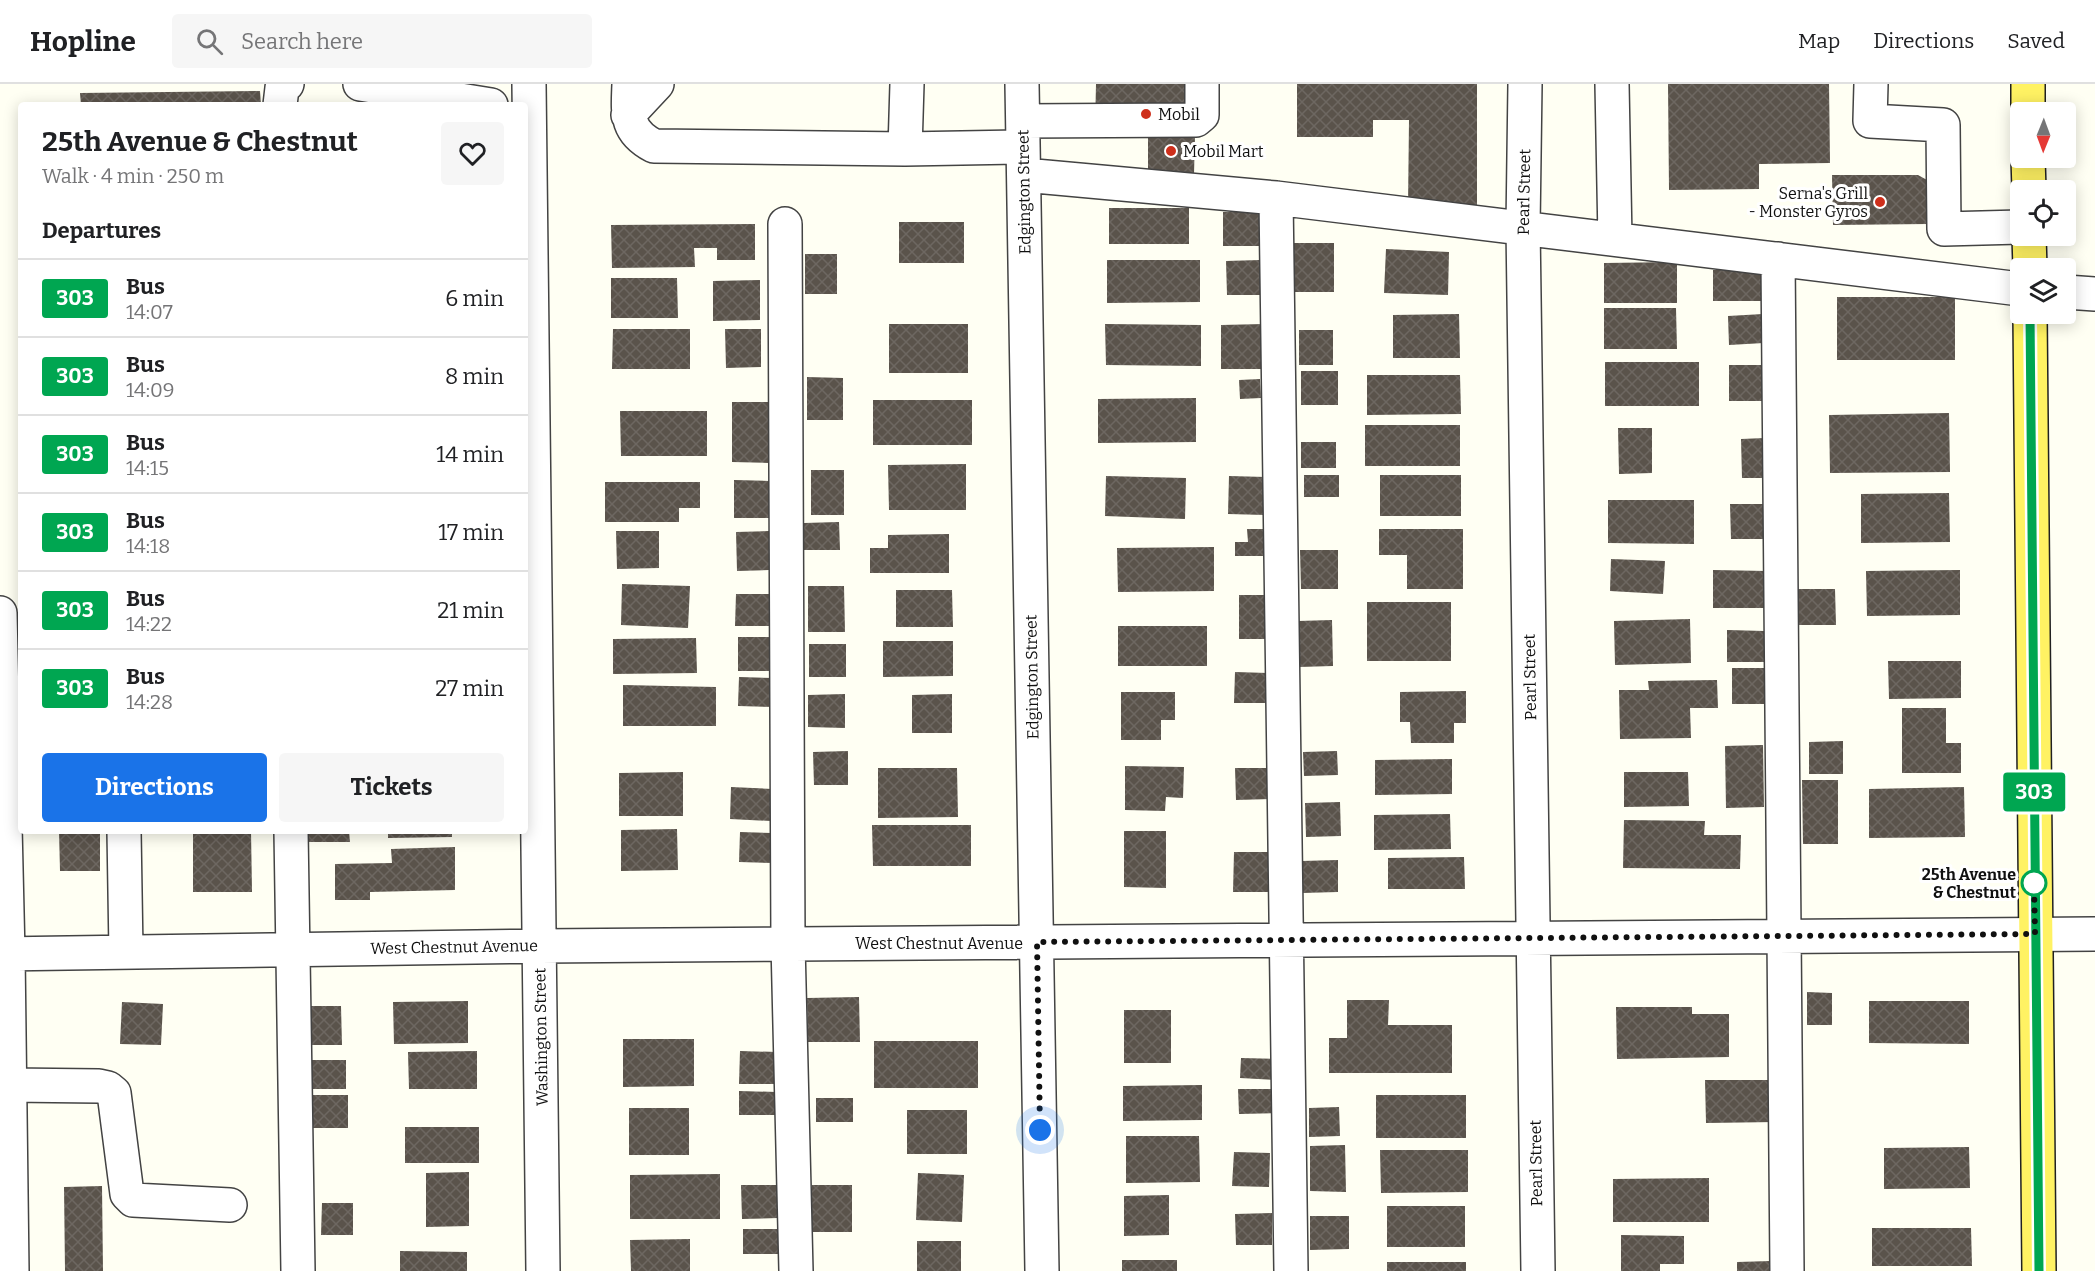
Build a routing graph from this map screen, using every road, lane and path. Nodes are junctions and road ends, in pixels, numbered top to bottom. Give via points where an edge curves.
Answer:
1 (287, 84) edge
2 (360, 84) edge
3 (657, 84) edge
4 (907, 84) edge
5 (1022, 84) edge
6 (1202, 84) edge
7 (1525, 84) edge
8 (1612, 84) edge
9 (1871, 84) edge
10 (2028, 84) edge
11 (629, 99) edge
12 (280, 102) edge
13 (472, 102) edge
14 (528, 102) edge
15 (2028, 102) edge
16 (1023, 148) junction
17 (905, 149) junction
18 (1276, 198) junction
19 (785, 224) dead end
20 (1523, 227) junction
21 (2010, 227) edge
22 (1615, 239) junction
23 (1778, 259) junction
24 (2010, 288) edge
25 (2076, 293) edge
26 (2095, 294) edge
27 (2030, 324) edge
28 (0, 613) edge
29 (124, 834) edge
30 (291, 834) edge
31 (2035, 934) junction
32 (2095, 934) edge
33 (1785, 937) junction
34 (1533, 938) junction
35 (1287, 940) junction
36 (1037, 942) junction
37 (788, 944) junction
38 (540, 946) junction
39 (293, 949) junction
40 (126, 952) junction
41 (4, 954) edge
42 (9, 1085) junction
43 (230, 1205) dead end
44 (12, 1271) edge
45 (298, 1271) edge
46 (543, 1271) edge
47 (796, 1271) edge
48 (1042, 1271) edge
49 (1291, 1271) edge
50 (1538, 1271) edge
51 (1787, 1271) edge
52 (2038, 1271) edge

1 - 12 street via 282,88
2 - 13 street
3 - 11 street
4 - 17 street
5 - 16 street, Edgington Street
6 - 16 street via 1202,115 1196,120
7 - 20 street, Pearl Street
8 - 22 street
9 - 21 street via 1870,121 1942,125 1944,229
10 - 15 main road
11 - 17 street via 639,138 654,146
14 - 38 street, Washington Street
16 - 17 street
16 - 18 street
16 - 36 street, Edgington Street
18 - 20 street
18 - 35 street
19 - 37 street
20 - 22 street
20 - 34 street, Pearl Street
22 - 23 street
23 - 24 street
23 - 33 street
25 - 26 street
27 - 31 main road
28 - 41 street
29 - 40 street
30 - 39 street
31 - 32 street, West Chestnut Avenue
31 - 33 street, West Chestnut Avenue
31 - 52 main road
33 - 34 street, West Chestnut Avenue
33 - 51 street
34 - 35 street, West Chestnut Avenue
34 - 50 street, Pearl Street
35 - 36 street, West Chestnut Avenue
35 - 49 street
36 - 37 street, West Chestnut Avenue
36 - 48 street, Edgington Street
37 - 38 street, West Chestnut Avenue
37 - 47 street
38 - 39 street, West Chestnut Avenue
38 - 46 street, Washington Street
39 - 40 street, West Chestnut Avenue
39 - 45 street
40 - 41 street, West Chestnut Avenue
41 - 42 street
42 - 43 street via 108,1088 114,1093 127,1194 133,1200
42 - 44 street

